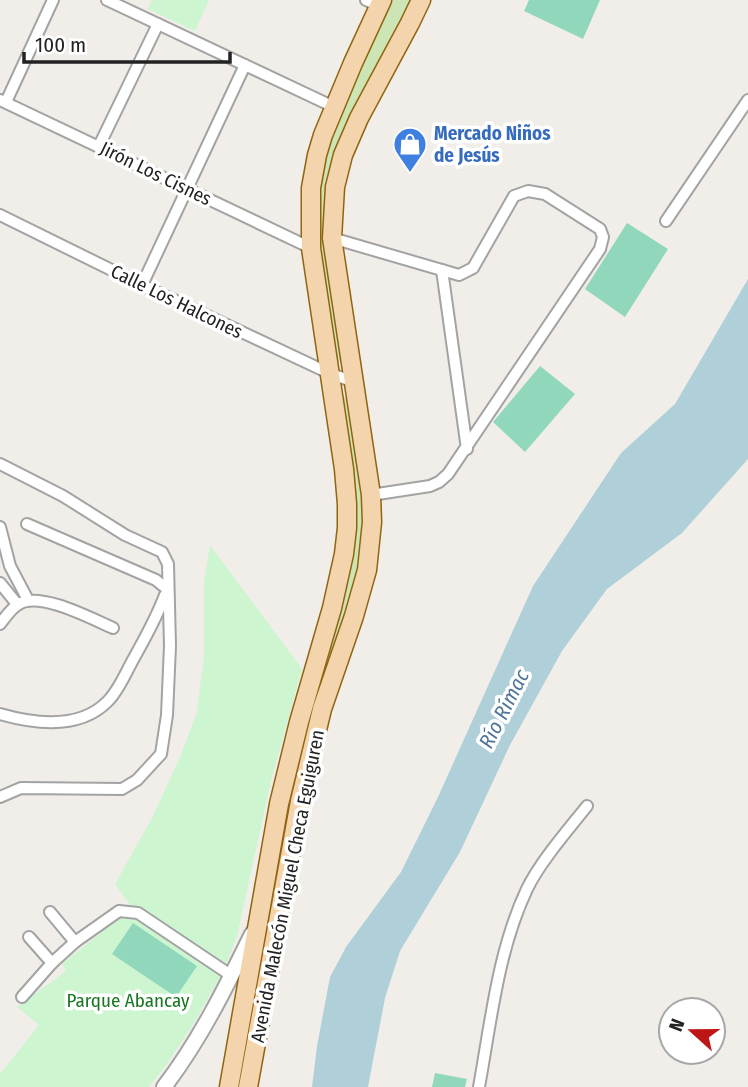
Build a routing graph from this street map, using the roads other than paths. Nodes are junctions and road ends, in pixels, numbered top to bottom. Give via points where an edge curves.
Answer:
1 (53, 0) edge
2 (107, 0) edge
3 (421, 0) edge
4 (376, 2) edge
5 (158, 24) junction
6 (245, 65) junction
7 (748, 100) edge
8 (3, 101) edge
9 (334, 107) junction
10 (99, 146) junction
11 (186, 188) junction
12 (0, 215) edge
13 (666, 221) dead end
14 (332, 238) junction
15 (311, 248) junction
16 (442, 270) junction
17 (142, 285) junction
18 (331, 374) junction
19 (355, 382) junction
20 (467, 449) junction
21 (0, 464) edge
22 (371, 495) junction
23 (27, 524) dead end
24 (0, 527) edge
25 (0, 583) edge
26 (167, 589) junction
27 (23, 602) junction
28 (0, 624) edge
29 (113, 628) dead end
30 (0, 714) edge
31 (0, 797) edge
32 (587, 806) dead end
33 (290, 852) junction
34 (50, 912) dead end
35 (260, 919) junction
36 (29, 937) dead end
37 (75, 942) junction
38 (52, 963) junction
39 (232, 975) junction
40 (22, 998) dead end
41 (164, 1087) edge
42 (229, 1087) edge
43 (248, 1087) edge
44 (479, 1087) edge

1 - 8 street
2 - 5 street
3 - 14 main road, Avenida Malecón Miguel Checa Eguiguren via 343,155 335,187
4 - 9 main road, Avenida Malecón Miguel Checa Eguiguren
5 - 6 street
5 - 10 street
6 - 9 street
6 - 11 street
7 - 13 street
8 - 10 street, Jirón Los Cisnes
9 - 15 main road, Avenida Malecón Miguel Checa Eguiguren via 311,188
10 - 11 street, Jirón Los Cisnes
11 - 15 street, Jirón Los Cisnes
11 - 17 street
12 - 17 street, Calle Los Halcones
14 - 16 street
14 - 19 main road, Avenida Malecón Miguel Checa Eguiguren
15 - 18 main road, Avenida Malecón Miguel Checa Eguiguren
16 - 20 street
16 - 20 street via 460,275 472,268 514,196 528,191 545,194 600,229 603,237 600,249
17 - 18 street, Calle Los Halcones
18 - 19 street, Calle Los Halcones
18 - 35 main road, Avenida Malecón Miguel Checa Eguiguren via 347,504 344,554 279,804
19 - 22 main road, Avenida Malecón Miguel Checa Eguiguren
20 - 22 street via 439,482
21 - 26 street via 162,552
22 - 33 main road, Avenida Malecón Miguel Checa Eguiguren via 367,570 322,709
23 - 26 street via 156,580
24 - 27 street
25 - 27 street
26 - 30 street via 156,620 109,700 92,713 64,723
26 - 31 street via 170,646 161,754 122,789 21,788
27 - 28 street
27 - 29 street via 54,603
32 - 44 street via 528,887 513,926
33 - 35 street
33 - 43 main road, Avenida Malecón Miguel Checa Eguiguren
34 - 37 street
35 - 39 street
35 - 42 main road, Avenida Malecón Miguel Checa Eguiguren
36 - 38 street
37 - 38 street
37 - 39 street via 119,911 133,911
38 - 40 street
39 - 41 street via 198,1038

